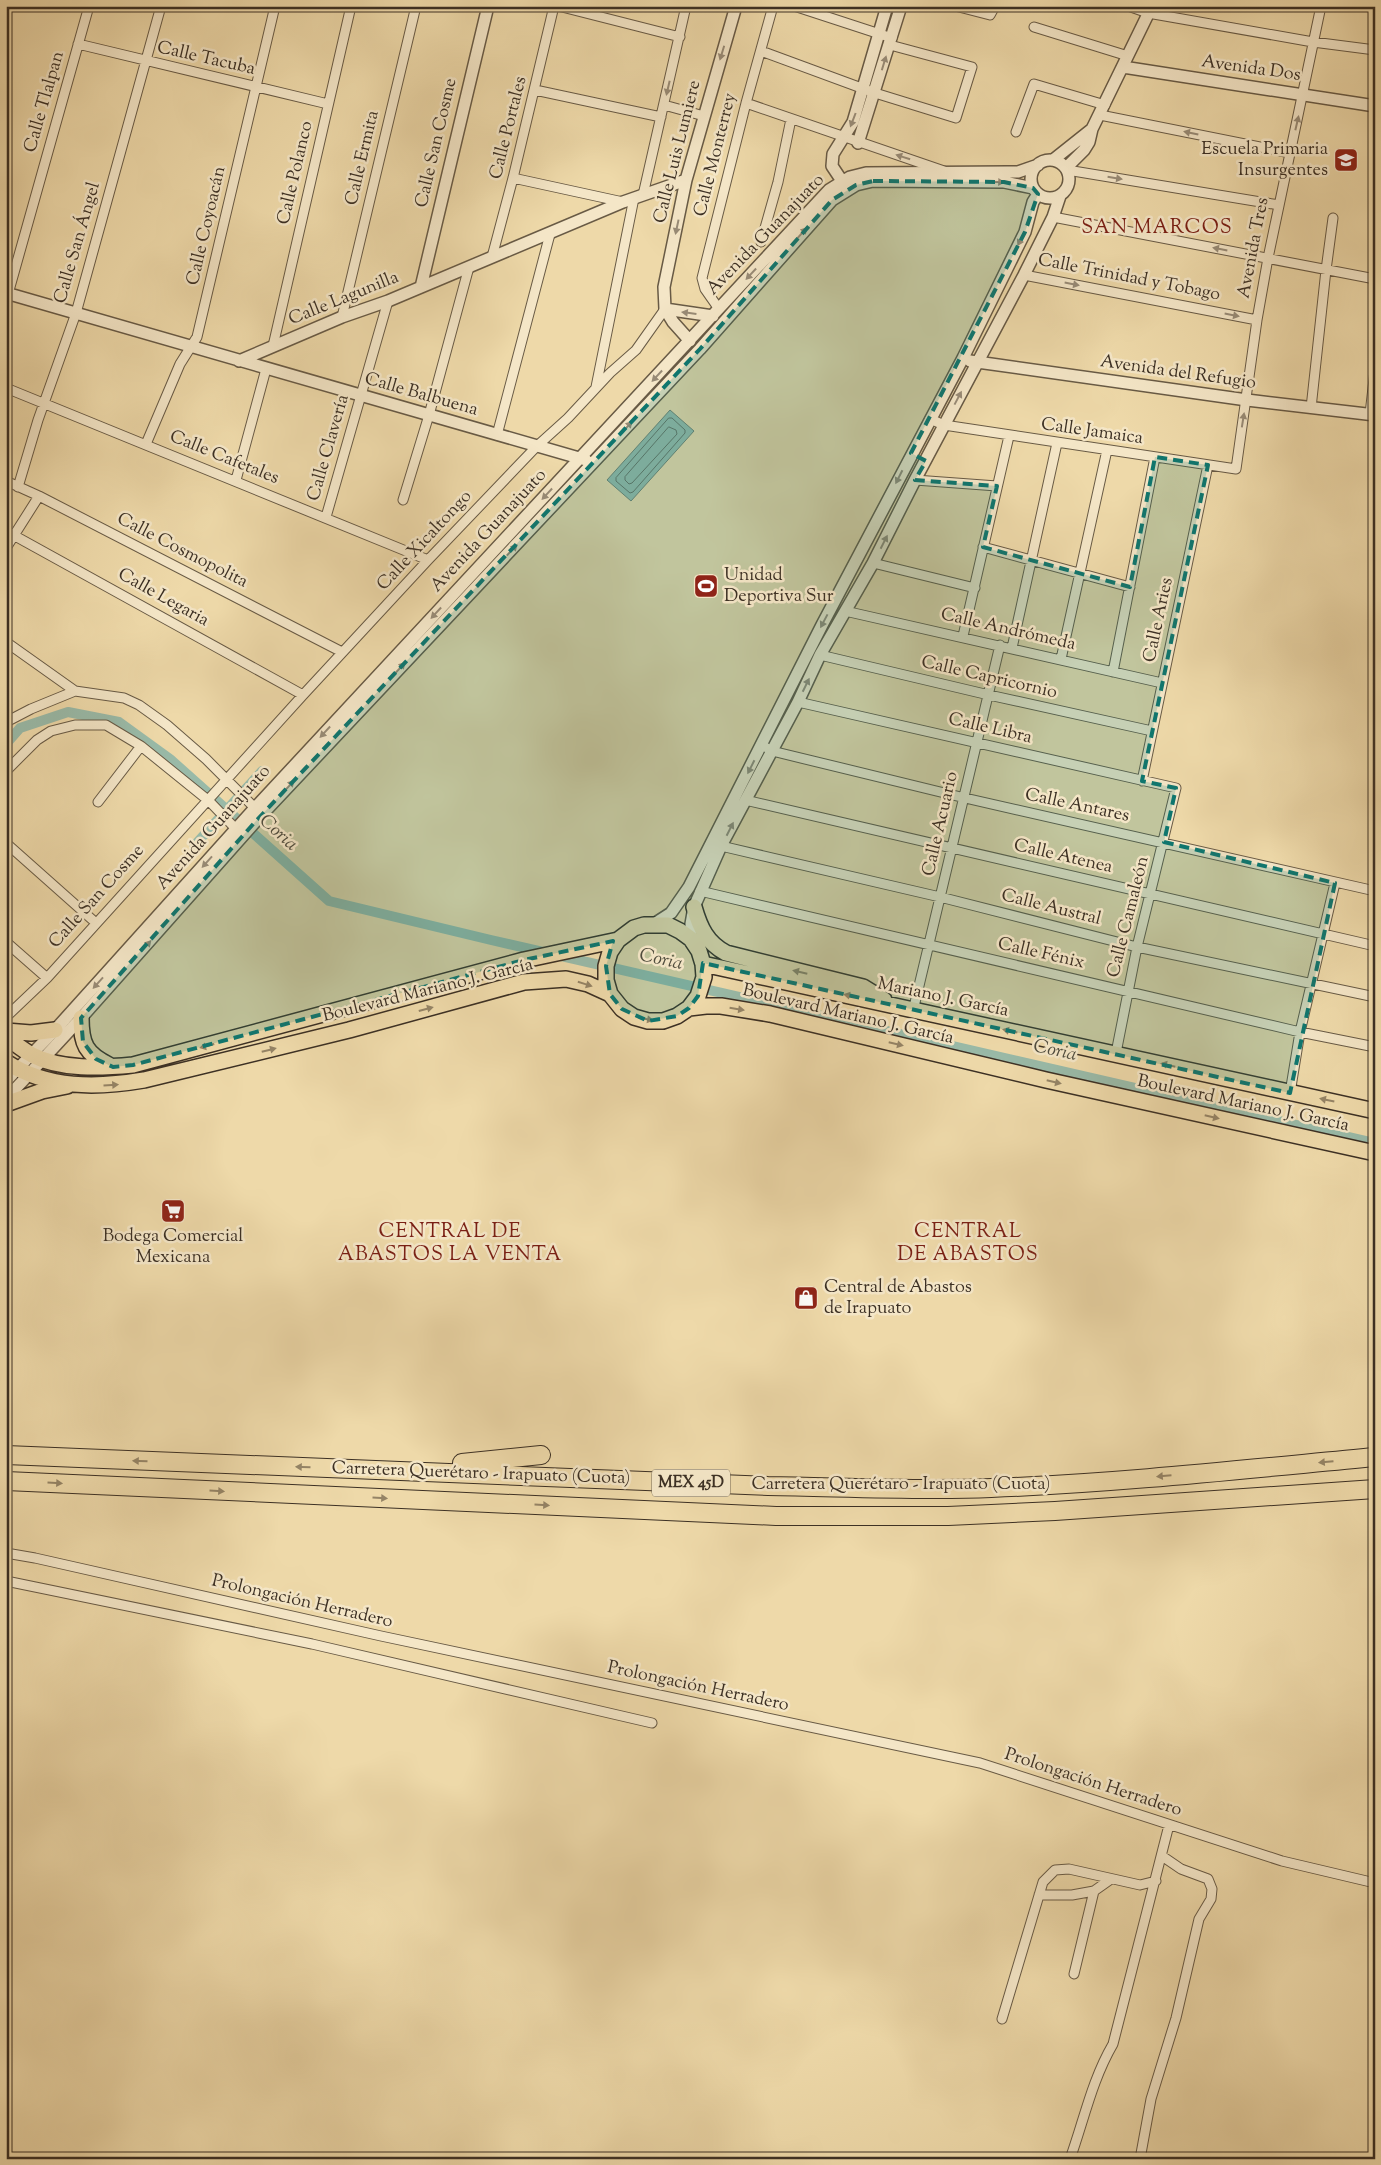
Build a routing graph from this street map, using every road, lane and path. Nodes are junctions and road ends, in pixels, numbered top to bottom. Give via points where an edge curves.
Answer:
1 (89, 6) edge
2 (161, 6) edge
3 (275, 6) edge
4 (351, 6) edge
5 (416, 6) edge
6 (488, 6) edge
7 (556, 6) edge
8 (686, 6) edge
9 (736, 6) edge
10 (773, 6) edge
11 (794, 6) edge
12 (887, 6) edge
13 (901, 6) edge
14 (955, 6) edge
15 (995, 6) edge
16 (1128, 6) edge
17 (1321, 6) edge
18 (1150, 10) edge
19 (1034, 28) dead end
20 (879, 34) junction
21 (680, 37) junction
22 (891, 42) junction
23 (1314, 42) junction
24 (78, 44) junction
25 (1375, 50) edge
26 (761, 51) junction
27 (1128, 56) junction
28 (146, 62) junction
29 (1123, 68) junction
30 (257, 87) junction
31 (863, 88) junction
32 (535, 90) junction
33 (875, 93) junction
34 (1304, 94) junction
35 (746, 103) junction
36 (328, 104) junction
37 (664, 105) junction
38 (1375, 106) edge
39 (1102, 110) junction
40 (704, 116) junction
41 (661, 117) junction
42 (791, 119) junction
43 (1092, 129) junction
44 (1016, 132) dead end
45 (843, 138) junction
46 (858, 143) junction
47 (1290, 153) junction
48 (1053, 160) junction
49 (1038, 165) junction
50 (832, 166) junction
51 (1067, 169) junction
52 (947, 172) junction
53 (513, 178) junction
54 (686, 180) junction
55 (845, 185) junction
56 (829, 190) junction
57 (1035, 191) junction
58 (1060, 196) junction
59 (634, 199) junction
60 (1279, 205) junction
61 (1053, 217) junction
62 (1333, 218) dead end
63 (550, 234) junction
64 (761, 242) dead end
65 (492, 257) junction
66 (1268, 258) junction
67 (469, 267) junction
68 (1326, 270) junction
69 (1024, 274) junction
70 (1375, 279) edge
71 (421, 287) junction
72 (7, 293) edge
73 (388, 301) junction
74 (665, 309) junction
75 (716, 312) junction
76 (76, 313) junction
77 (342, 318) junction
78 (1257, 320) junction
79 (690, 341) junction
80 (273, 346) junction
81 (192, 347) junction
82 (963, 358) junction
83 (239, 360) junction
84 (977, 363) junction
85 (266, 369) junction
86 (1375, 370) edge
87 (6, 388) edge
88 (596, 388) junction
89 (362, 396) junction
90 (1246, 400) junction
91 (44, 402) junction
92 (1311, 408) junction
93 (1372, 414) edge
94 (429, 415) junction
95 (930, 419) junction
96 (944, 425) junction
97 (497, 435) junction
98 (1009, 436) junction
99 (1057, 443) junction
100 (146, 444) junction
101 (537, 446) junction
102 (1107, 450) junction
103 (911, 453) junction
104 (1156, 457) junction
105 (580, 459) junction
106 (926, 461) junction
107 (594, 463) junction
108 (1208, 465) junction
109 (1236, 468) joint
110 (236, 480) junction
111 (915, 480) junction
112 (6, 481) edge
113 (997, 486) junction
114 (18, 487) junction
115 (39, 496) junction
116 (403, 500) dead end
117 (326, 517) junction
118 (10, 533) edge
119 (983, 547) junction
120 (6, 548) edge
121 (428, 560) junction
122 (1032, 560) junction
123 (873, 563) junction
124 (1080, 574) junction
125 (1130, 587) junction
126 (975, 588) junction
127 (846, 611) junction
128 (963, 636) junction
129 (6, 642) edge
130 (1000, 645) junction
131 (1012, 648) junction
132 (342, 652) junction
133 (820, 655) junction
134 (1061, 659) junction
135 (1113, 672) junction
136 (1162, 683) junction
137 (75, 691) junction
138 (303, 695) junction
139 (989, 696) junction
140 (798, 702) junction
141 (6, 722) edge
142 (1152, 731) junction
143 (977, 742) junction
144 (141, 746) junction
145 (767, 748) junction
146 (6, 771) edge
147 (1142, 781) junction
148 (228, 782) junction
149 (1176, 788) joint
150 (965, 798) junction
151 (745, 800) junction
152 (211, 801) junction
153 (98, 802) dead end
154 (252, 806) junction
155 (240, 829) junction
156 (1164, 842) junction
157 (6, 843) edge
158 (721, 846) junction
159 (952, 849) junction
160 (1335, 883) junction
161 (700, 891) junction
162 (1375, 891) edge
163 (1151, 894) junction
164 (940, 897) junction
165 (694, 907) junction
166 (96, 924) junction
167 (654, 924) junction
168 (1322, 935) junction
169 (691, 939) junction
170 (6, 942) edge
171 (929, 945) junction
172 (614, 946) junction
173 (1375, 946) edge
174 (1137, 947) junction
175 (703, 970) junction
176 (47, 978) junction
177 (1311, 983) junction
178 (608, 987) junction
179 (1128, 992) junction
180 (1375, 997) edge
181 (693, 1002) junction
182 (894, 1006) junction
183 (913, 1011) junction
184 (6, 1017) edge
185 (81, 1018) junction
186 (55, 1030) junction
187 (6, 1031) edge
188 (1300, 1032) junction
189 (6, 1036) edge
190 (1375, 1047) edge
191 (1116, 1053) junction
192 (37, 1057) junction
193 (113, 1067) junction
194 (17, 1068) edge
195 (6, 1081) edge
196 (75, 1085) junction
197 (1290, 1092) junction
198 (6, 1099) edge
199 (6, 1104) edge
200 (1375, 1111) edge
201 (1375, 1153) edge
202 (6, 1455) edge
203 (541, 1455) dead end
204 (1375, 1457) edge
205 (362, 1469) junction
206 (6, 1481) edge
207 (1375, 1489) edge
208 (6, 1553) edge
209 (6, 1581) edge
210 (652, 1723) dead end
211 (1169, 1825) junction
212 (1162, 1856) junction
213 (1111, 1879) junction
214 (1156, 1881) junction
215 (1375, 1883) edge
216 (1094, 1891) junction
217 (1039, 1895) junction
218 (1074, 1974) dead end
219 (1002, 2019) dead end
220 (1070, 2159) edge
221 (1140, 2159) edge

1 - 24 street, Calle Tlalpan
2 - 28 street, Calle San Ángel
3 - 30 street, Calle Coyoacán
4 - 36 street, Calle Polanco
5 - 77 street, Calle Ermita
6 - 71 street, Calle San Cosme
7 - 21 street
7 - 32 street, Calle Portales
8 - 21 street
9 -> 40 street, Calle Luis Lumiere
10 - 26 street, Calle Monterrey
11 - 20 street
12 - 20 street
13 - 22 street
14 - 15 street via 990,15
16 - 18 street
17 - 23 street, Avenida Tres
18 - 23 street
18 - 27 street
19 - 27 street
20 - 22 street
20 - 31 street
21 -> 37 street
33 -> 22 street
22 - 33 street via 972,67 956,118
23 - 25 street
23 - 34 street, Avenida Tres
24 - 28 street, Calle Tacuba
24 - 72 street, Calle Tlalpan
26 - 31 street
26 - 35 street, Calle Monterrey
27 - 29 street
28 - 30 street, Calle Tacuba
28 - 76 street, Calle San Ángel
29 - 34 street, Avenida Dos
29 - 39 street
30 - 36 street, Calle Tacuba
30 - 81 street, Calle Coyoacán
31 - 33 street
31 -> 45 street via 853,122
32 - 41 street
32 - 53 street, Calle Portales
33 - 46 street
34 - 38 street, Avenida Dos
47 -> 34 street, Avenida Tres
35 - 42 street
35 - 75 street, Calle Monterrey via 702,278
36 - 80 street, Calle Polanco
37 - 40 street
37 - 41 street
39 - 43 street
39 - 44 street via 1034,84
47 -> 39 street
40 - 54 street, Calle Luis Lumiere
41 - 59 street
42 - 45 street
42 - 64 street
43 - 48 street
43 - 51 street via 1084,150
45 - 46 street
45 - 50 street via 833,154
52 -> 46 street
47 - 60 street, Avenida Tres
48 - 49 street
48 - 51 street
49 - 52 street, Avenida Guanajuato via 1018,172
49 - 57 street via 1032,176
50 - 55 street
50 - 56 street
51 - 58 street via 1069,184
51 -> 60 street
52 - 55 street, Avenida Guanajuato via 866,173
53 - 59 street
53 - 65 street, Calle Portales
54 - 59 street, Calle Lagunilla
54 -> 74 street, Calle Luis Lumiere via 664,287
55 - 56 street, Avenida Guanajuato
55 -> 57 street, Avenida Guanajuato via 873,181 1004,182
107 -> 55 street, Avenida Guanajuato
56 -> 75 street, Avenida Guanajuato
57 - 58 street via 1048,198
57 -> 82 street via 1024,232
58 - 61 street
59 - 63 street, Calle Lagunilla
59 - 88 street
60 - 66 street, Avenida Tres
66 -> 61 street
61 - 69 street
62 - 68 street
63 - 65 street, Calle Lagunilla
63 - 97 street
65 - 67 street, Calle Lagunilla
66 - 68 street
66 - 78 street, Avenida Tres
67 - 71 street, Calle Lagunilla
67 - 94 street
68 - 70 street
68 - 92 street
69 -> 78 street, Calle Trinidad y Tobago
69 - 84 street
71 - 73 street, Calle Lagunilla
72 - 76 street
73 - 77 street, Calle Lagunilla
73 - 89 street, Calle Clavería
75 -> 74 street
74 - 79 street
74 - 88 street, Calle Xicaltongo via 636,350
75 - 79 street, Avenida Guanajuato
76 - 81 street
76 - 91 street, Calle San Ángel
77 - 80 street, Calle Lagunilla
78 - 90 street, Avenida Tres
79 -> 105 street, Avenida Guanajuato
80 - 83 street, Calle Lagunilla
81 - 83 street
81 - 100 street, Calle Coyoacán via 180,364
82 - 84 street, Avenida del Refugio
82 - 95 street
83 - 85 street, Calle Balbuena
84 - 90 street, Avenida del Refugio
96 -> 84 street
85 - 89 street, Calle Balbuena
85 - 110 street
86 - 93 street
87 - 91 street, Calle Cafetales
88 - 101 street, Calle Xicaltongo
89 - 94 street, Calle Balbuena
89 - 117 street, Calle Clavería
90 - 92 street, Avenida del Refugio
109 -> 90 street, Avenida Tres
91 - 100 street, Calle Cafetales
91 - 114 street, Calle San Ángel
92 - 93 street, Avenida del Refugio
94 - 97 street, Calle Balbuena
94 - 116 street
95 - 96 street, Calle Jamaica
95 - 103 street
96 - 98 street, Calle Jamaica
96 - 106 street
97 - 101 street, Calle Balbuena
98 - 99 street, Calle Jamaica
98 - 113 street
99 - 102 street, Calle Jamaica
99 - 122 street
100 - 110 street, Calle Cafetales
101 - 105 street, Calle Balbuena
101 - 121 street, Calle Xicaltongo
102 - 104 street, Calle Jamaica
102 - 124 street
103 - 106 street
103 -> 145 street via 822,625
104 - 108 street, Calle Jamaica
104 - 125 street
105 - 107 street, Calle Balbuena
105 -> 154 street, Avenida Guanajuato
106 - 111 street
155 -> 107 street, Avenida Guanajuato via 255,822
108 - 109 street, Calle Jamaica
108 - 136 street, Calle Aries
110 - 117 street, Calle Cafetales
111 - 113 street
123 -> 111 street
112 - 114 street, Calle Cosmopolita
113 - 119 street
114 - 115 street, Calle Cosmopolita
115 - 118 street
115 - 132 street, Calle Cosmopolita
117 - 121 street, Calle Cafetales
118 - 120 street
118 - 138 street, Calle Legaria
119 - 122 street
119 - 126 street
121 - 132 street, Calle Xicaltongo
122 - 124 street
122 - 131 street
123 - 126 street
123 - 127 street
124 - 125 street
124 - 134 street
125 - 135 street
126 - 128 street
127 - 128 street, Calle Andrómeda
127 - 133 street
128 - 130 street, Calle Andrómeda
129 - 137 street
130 - 131 street, Calle Andrómeda
130 - 139 street, Calle Acuario
131 - 134 street, Calle Andrómeda
132 - 138 street, Calle Xicaltongo
133 - 139 street, Calle Capricornio
140 -> 133 street
134 - 135 street, Calle Andrómeda
135 - 136 street, Calle Andrómeda
136 - 142 street, Calle Aries
137 - 141 street
137 - 148 street via 124,698 139,705 167,725
138 - 148 street, Calle Xicaltongo
139 - 142 street, Calle Capricornio
139 - 143 street, Calle Acuario
140 - 143 street, Calle Libra
140 - 145 street
142 - 147 street, Calle Aries
143 - 147 street, Calle Libra
143 - 150 street, Calle Acuario
144 - 146 street via 106,725 75,725 52,731 37,740
144 - 152 street
144 - 153 street
145 - 150 street, Calle Antares
145 - 151 street
145 -> 167 street via 689,887 671,913
147 - 149 street, Calle Libra
148 - 152 street, Calle Xicaltongo
148 - 154 street
149 - 156 street, Calle Camaleón
150 - 156 street, Calle Antares
150 - 159 street, Calle Acuario
158 -> 151 street
151 - 159 street, Calle Atenea
152 - 155 street
152 - 166 street, Calle San Cosme
154 - 155 street, Avenida Guanajuato
185 -> 155 street, Avenida Guanajuato
155 -> 186 street, Avenida Guanajuato
156 - 160 street, Calle Antares
156 - 163 street, Calle Camaleón
157 - 166 street
158 - 161 street
158 - 164 street, Calle Austral
159 - 163 street, Calle Atenea
159 - 164 street, Calle Acuario
160 - 162 street, Calle Antares
160 - 168 street
161 - 165 street
161 - 171 street, Calle Fénix
163 - 168 street, Calle Atenea
163 - 174 street, Calle Camaleón
164 - 171 street, Calle Acuario
164 - 174 street, Calle Austral
165 - 169 street
182 -> 165 main road via 863,987 715,948 699,926
166 - 176 street, Calle San Cosme
167 - 169 main road via 668,925
167 - 172 main road via 634,928
168 - 173 street, Calle Atenea
168 - 177 street
169 - 175 main road via 699,950
170 - 176 street
171 - 179 street, Calle Fénix
171 - 183 street, Calle Acuario
172 - 178 main road via 606,966
172 -> 193 main road, Boulevard Mariano J. García via 575,948 524,960 133,1065
174 - 177 street, Calle Austral
174 - 179 street, Calle Camaleón
175 - 181 main road
182 -> 175 main road, Mariano J. García via 761,975
176 - 184 street, Calle San Cosme
177 - 180 street, Calle Austral
177 - 188 street
178 -> 181 main road, Boulevard Mariano J. García via 622,1009 648,1021 663,1021 677,1016
196 -> 178 main road, Boulevard Mariano J. García via 96,1086 144,1080 524,982 566,978
179 - 188 street, Calle Fénix
179 - 191 street, Calle Camaleón
181 -> 201 main road, Boulevard Mariano J. García via 770,1014 1046,1080
182 - 183 main road, Mariano J. García
191 -> 183 main road, Mariano J. García
185 - 192 street, Avenida Guanajuato
185 - 193 main road via 84,1042 89,1052
186 - 187 main road via 31,1033
186 - 192 street, Avenida Guanajuato
188 - 190 street, Calle Fénix
188 - 197 street
189 - 192 main road, Boulevard Mariano J. García
197 -> 191 main road, Mariano J. García
192 - 193 main road, Boulevard Mariano J. García via 80,1066
192 - 194 street
194 - 195 street
194 - 196 main road, Boulevard Mariano J. García
194 - 198 street
196 - 199 main road via 42,1091
200 -> 197 main road, Mariano J. García
205 -> 202 highway, Carretera Querétaro - Irapuato (Cuota) / MEX 45D
203 - 205 highway
204 -> 205 highway, Carretera Querétaro - Irapuato (Cuota) / MEX 45D via 1080,1484 979,1488 768,1486
206 -> 207 highway, Carretera Querétaro - Irapuato (Cuota) / MEX 45D via 776,1516 958,1515
208 - 211 street, Prolongación Herradero via 980,1763
209 - 210 street via 312,1644
211 - 212 street
211 - 215 street, Prolongación Herradero via 1282,1861
212 - 214 street
212 - 221 street via 1181,1869 1208,1879 1212,1889 1211,1899 1199,1919 1176,2018 1152,2099
213 - 214 street via 1140,1885
213 - 216 street
213 - 217 street via 1069,1869 1055,1870 1043,1882
214 - 220 street via 1113,2044 1093,2084
216 - 217 street
216 - 218 street
217 - 219 street

